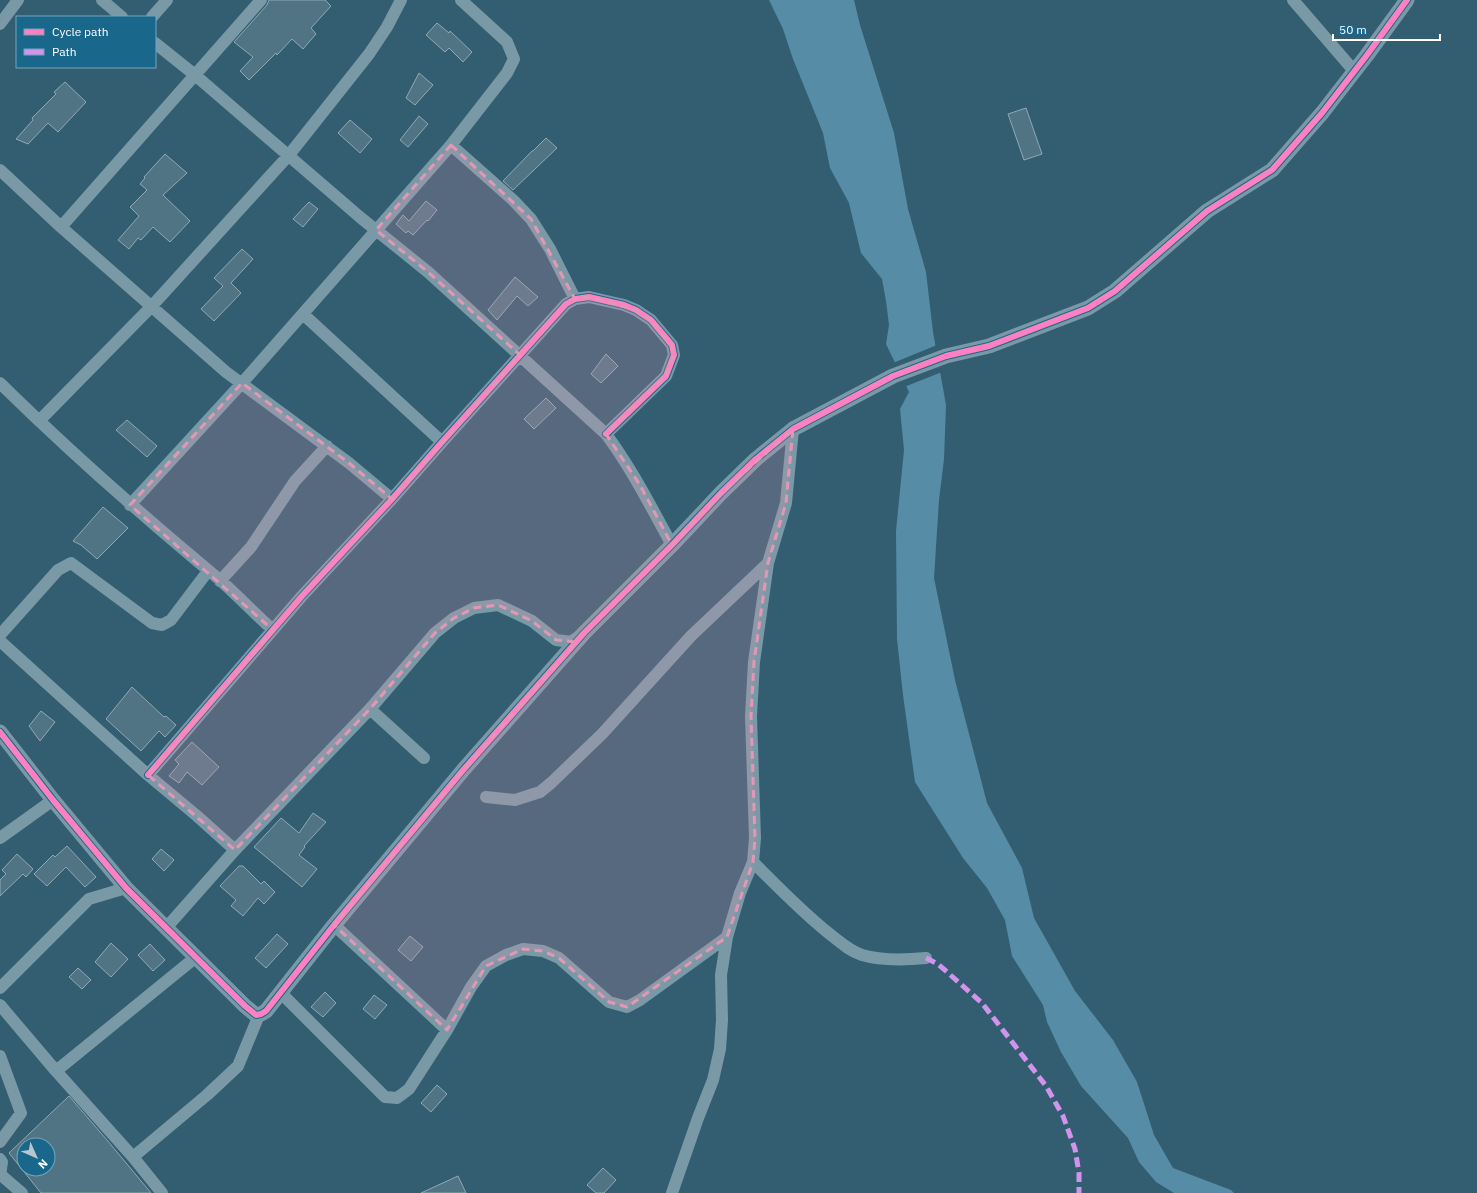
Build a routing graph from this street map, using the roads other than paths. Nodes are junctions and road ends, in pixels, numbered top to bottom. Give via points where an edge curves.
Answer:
1 (18, 0) edge
2 (102, 0) edge
3 (167, 0) edge
4 (261, 0) edge
5 (401, 0) edge
6 (461, 0) edge
7 (1293, 0) edge
8 (1407, 0) edge
9 (121, 16) edge
10 (153, 16) edge
11 (0, 24) edge
12 (156, 44) edge
13 (1354, 72) junction
14 (195, 75) junction
15 (450, 145) junction
16 (289, 155) junction
17 (0, 170) edge
18 (61, 228) junction
19 (376, 230) junction
20 (575, 299) junction
21 (152, 307) junction
22 (303, 314) junction
23 (520, 355) junction
24 (0, 383) edge
25 (242, 383) junction
26 (39, 421) junction
27 (793, 429) junction
28 (606, 434) junction
29 (442, 442) junction
30 (327, 446) junction
31 (392, 499) junction
32 (130, 505) junction
33 (672, 545) junction
34 (768, 563) junction
35 (208, 571) junction
36 (220, 581) junction
37 (273, 630) junction
38 (584, 633) junction
39 (0, 635) edge
40 (0, 642) edge
41 (370, 709) junction
42 (0, 732) edge
43 (424, 758) dead end
44 (148, 776) junction
45 (486, 797) dead end
46 (54, 800) junction
47 (0, 838) edge
48 (235, 850) junction
49 (753, 862) junction
50 (126, 888) junction
51 (334, 925) junction
52 (166, 928) junction
53 (727, 937) junction
54 (196, 957) junction
55 (926, 958) dead end
56 (0, 988) edge
57 (281, 993) junction
58 (0, 1004) edge
59 (259, 1015) junction
60 (447, 1030) junction
61 (0, 1056) edge
62 (56, 1071) junction
63 (0, 1142) edge
64 (133, 1157) junction
65 (0, 1159) edge
66 (0, 1175) edge
67 (22, 1193) edge
68 (162, 1193) edge
69 (672, 1193) edge

1 - 11 street
2 - 9 street
3 - 10 street
4 - 14 street
5 - 16 street via 369,54
6 - 15 street via 507,42 514,59 507,73
7 - 13 street
8 - 13 street
12 - 14 street
13 - 27 street via 1322,114 1272,170 1207,211 1116,291 1088,308 989,346 946,356 893,376
14 - 16 street
14 - 18 street
15 - 19 street
15 - 20 street via 531,219 550,249
16 - 19 street
16 - 21 street
17 - 18 street
18 - 21 street
19 - 22 street
19 - 23 street via 428,272
20 - 23 street via 566,304
20 - 28 street via 589,297 636,310 652,320 672,345 674,355 666,376
21 - 25 street
21 - 26 street
22 - 25 street
22 - 29 street
23 - 28 street
23 - 29 street
24 - 26 street
25 - 30 street
25 - 32 street
26 - 32 street
27 - 33 street via 756,459
27 - 34 street via 786,502
28 - 33 street via 640,485
29 - 31 street
30 - 31 street
30 - 36 street via 295,481 251,547
31 - 37 street
32 - 35 street
33 - 38 street
34 - 45 street via 691,636 602,734 551,784 540,792 516,800
34 - 49 street via 754,662 751,716 755,838
35 - 36 street
35 - 39 street via 171,620 162,625 152,623 71,564 58,570
36 - 37 street
37 - 44 street
38 - 41 street via 571,642 556,640 532,621 498,605 474,608 454,618 435,634
38 - 51 street via 464,769
40 - 44 street
41 - 43 street
41 - 48 street
42 - 46 street
44 - 48 street
46 - 47 street
46 - 50 street
48 - 52 street
49 - 53 street via 740,893
49 - 55 street via 811,920 846,947 862,955 880,959
50 - 52 street
50 - 56 street via 89,899
51 - 57 street
51 - 60 street
52 - 54 street
53 - 60 street via 627,1007 609,1002 559,958 543,951 523,949 486,966
53 - 69 street via 721,975 720,1050 714,1080
54 - 59 street via 245,1006
54 - 62 street
57 - 59 street via 266,1011
57 - 60 street via 385,1097 397,1098 409,1089
58 - 62 street
59 - 64 street via 238,1066
61 - 63 street via 21,1113
62 - 64 street
64 - 68 street
65 - 66 street
66 - 67 street

